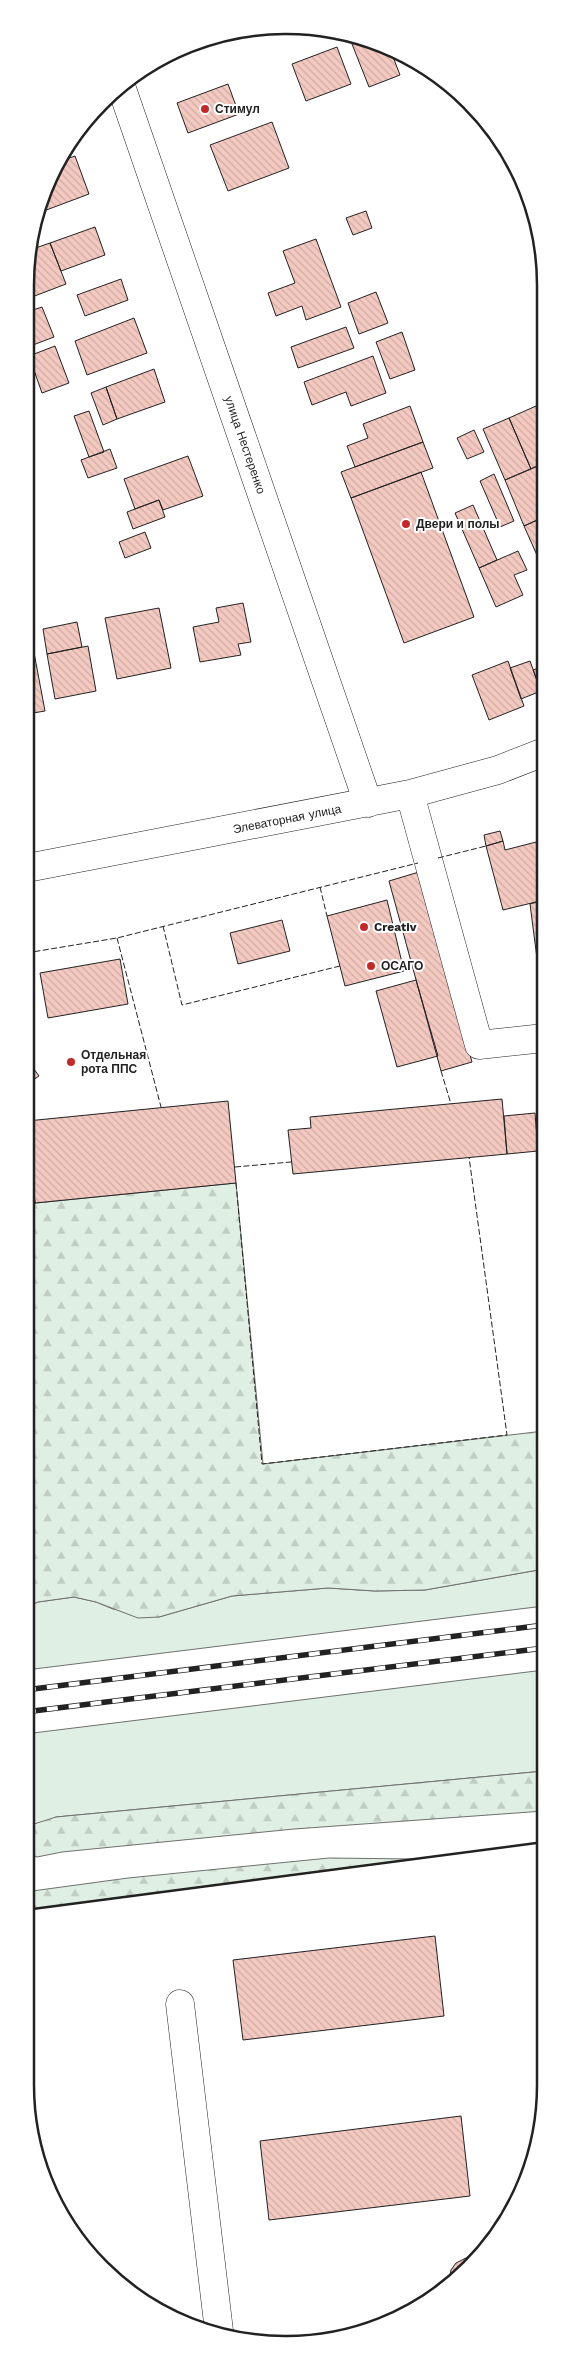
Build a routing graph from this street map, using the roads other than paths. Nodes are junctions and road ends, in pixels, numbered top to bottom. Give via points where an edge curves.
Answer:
1 (123, 93) edge
2 (537, 755) edge
3 (410, 794) junction
4 (368, 803) junction
5 (34, 866) edge
6 (537, 1039) edge
7 (180, 2004) dead end
8 (212, 2325) edge

1 - 4 street, улица Нестеренко
2 - 3 street, Элеваторная улица via 498,770
3 - 4 street, Элеваторная улица
3 - 6 street via 479,1045
4 - 5 street, Элеваторная улица
7 - 8 street

